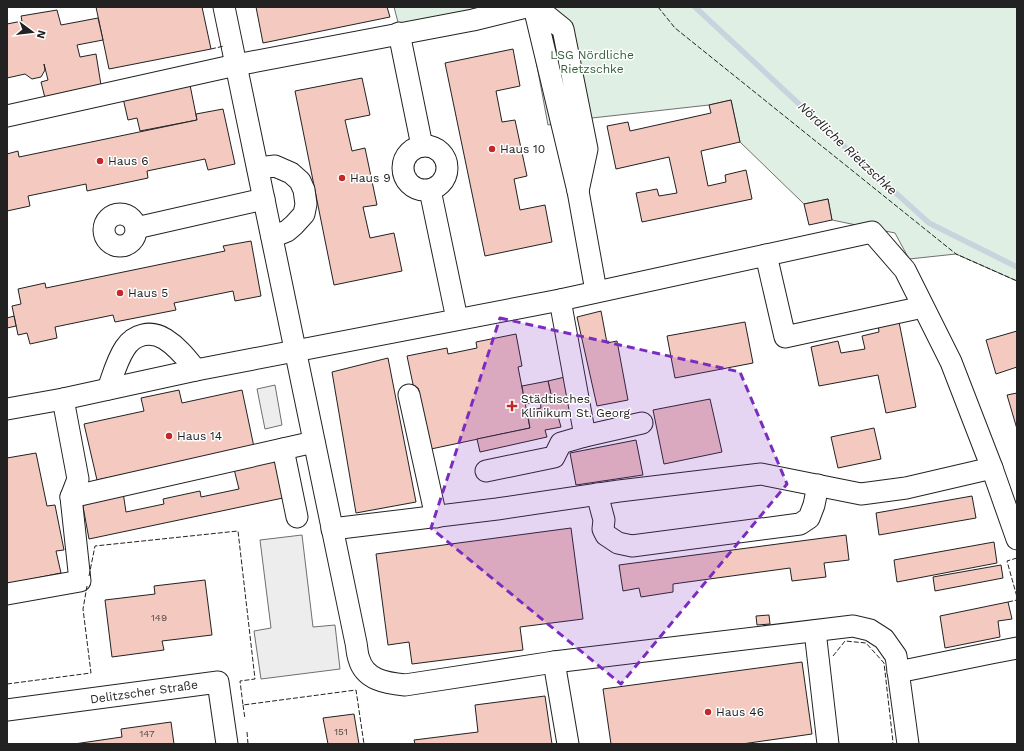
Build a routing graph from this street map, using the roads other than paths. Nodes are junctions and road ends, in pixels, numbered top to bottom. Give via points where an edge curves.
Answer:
1 (224, 7) edge
2 (526, 7) edge
3 (535, 7) edge
4 (399, 34) junction
5 (236, 65) junction
6 (7, 116) edge
7 (422, 146) junction
8 (258, 168) junction
9 (430, 190) junction
10 (264, 199) junction
11 (136, 228) dead end
12 (272, 237) junction
13 (766, 255) junction
14 (596, 291) junction
15 (560, 300) junction
16 (923, 307) junction
17 (457, 319) junction
18 (296, 351) junction
19 (196, 370) junction
20 (108, 389) junction
21 (409, 395) dead end
22 (63, 399) junction
23 (7, 409) edge
24 (642, 423) dead end
25 (585, 436) junction
26 (314, 442) junction
27 (283, 449) junction
28 (992, 468) junction
29 (486, 471) dead end
30 (818, 485) junction
31 (597, 494) junction
32 (71, 497) junction
33 (296, 517) dead end
34 (436, 517) junction
35 (332, 529) junction
36 (1017, 539) edge
37 (7, 594) edge
38 (815, 630) junction
39 (1017, 648) edge
40 (554, 662) junction
41 (898, 672) junction
42 (7, 710) edge
43 (227, 744) edge
44 (568, 744) edge
45 (828, 744) edge
46 (908, 744) edge

1 - 5 street
2 - 4 street
3 - 14 street via 578,191
4 - 5 street
4 - 7 street
5 - 6 street
5 - 8 street
7 - 9 street via 433,147 442,153 447,164 446,175 440,184
7 - 9 street via 411,150 404,160 403,172 413,186
8 - 10 street
8 - 12 street via 275,166 291,173 300,181 304,190 304,214 287,231
9 - 17 street
10 - 11 street
10 - 12 street
12 - 18 street
13 - 14 street
13 - 16 street via 872,232 904,270
13 - 16 street via 785,337
14 - 15 street
15 - 17 street
15 - 25 street
16 - 28 street via 951,362
17 - 18 street
18 - 19 street
18 - 26 street
19 - 20 street
19 - 20 street via 165,339 145,334 135,338 125,348
20 - 22 street
21 - 34 street
22 - 23 street
22 - 32 street via 78,479
24 - 25 street
25 - 29 street via 561,443 554,457
26 - 27 street
26 - 35 street
27 - 32 street
27 - 33 street
28 - 30 street via 906,488 861,494
28 - 36 street
30 - 31 street via 761,474
30 - 31 street via 809,518 800,524 632,546 618,543 606,535
31 - 34 street
32 - 37 street via 80,581
34 - 35 street
35 - 40 street via 359,660 365,671 374,678 405,685
38 - 40 street
38 - 41 street via 853,626 870,630 884,639 896,656
38 - 45 street
39 - 41 street
40 - 44 street
41 - 46 street
42 - 43 street, Delitzscher Straße via 218,682

